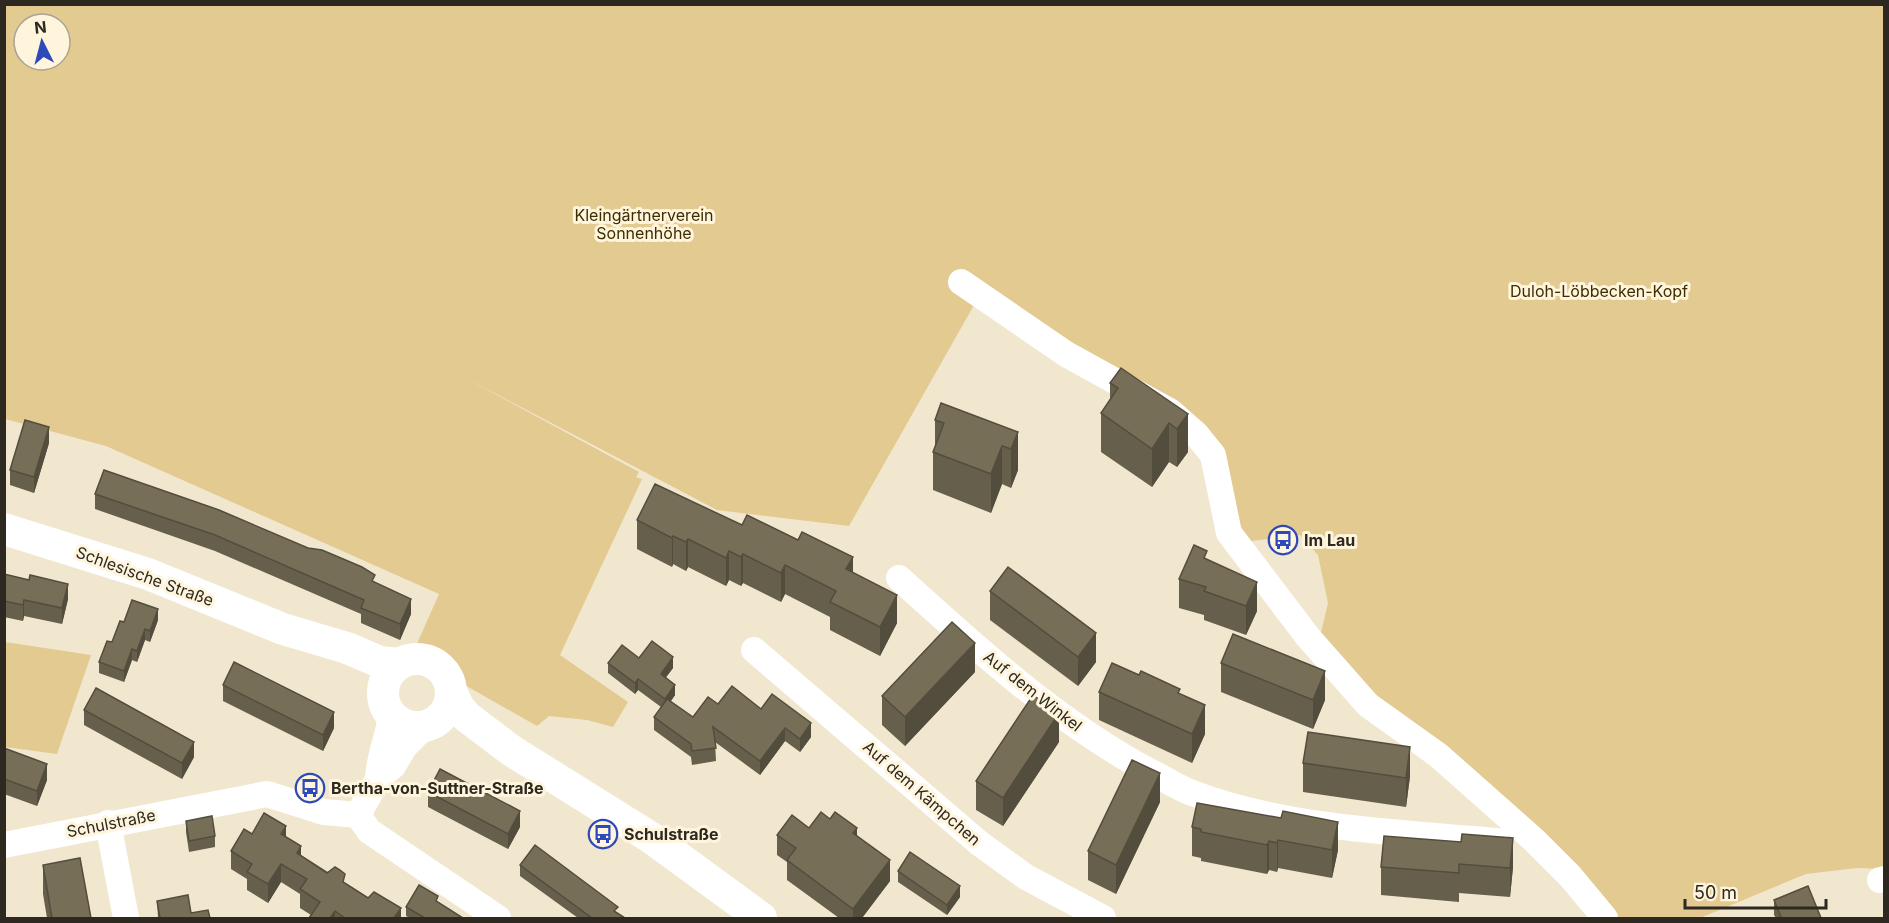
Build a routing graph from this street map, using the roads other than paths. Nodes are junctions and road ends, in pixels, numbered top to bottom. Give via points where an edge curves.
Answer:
1 (961, 282) dead end
2 (4, 529) edge
3 (899, 578) dead end
4 (283, 629) junction
5 (754, 650) dead end
6 (399, 664) junction
7 (451, 691) junction
8 (387, 704) junction
9 (430, 724) junction
10 (512, 751) junction
11 (378, 779) junction
12 (358, 815) junction
13 (108, 823) junction
14 (1534, 840) junction
15 (4, 845) edge
16 (126, 918) edge
17 (498, 918) edge
18 (761, 918) edge
19 (1103, 918) edge
20 (1605, 918) edge

1 - 14 street via 1066,354 1171,412 1196,434 1213,455 1229,533 1308,637 1368,705 1438,755
2 - 4 main road, Schlesische Straße via 148,574
3 - 14 street, Auf dem Winkel via 1062,717 1190,792 1248,810 1322,824 1509,842
4 - 6 main road, Schlesische Straße via 380,662
4 - 8 main road, Schlesische Straße via 371,678
5 - 19 street, Auf dem Kämpchen via 979,843 1026,876
6 - 7 main road via 409,660 431,663 441,669
6 - 8 main road via 386,680
7 - 9 main road via 450,703
7 - 10 main road via 467,717
8 - 9 main road via 402,724
8 - 11 street via 388,737 379,759
9 - 10 main road
9 - 11 street via 405,746 393,766
10 - 18 main road via 653,840
11 - 12 street
12 - 13 street, Schulstraße via 324,812 267,794
12 - 17 street via 369,831
13 - 15 street, Schulstraße
13 - 16 street
14 - 20 street

